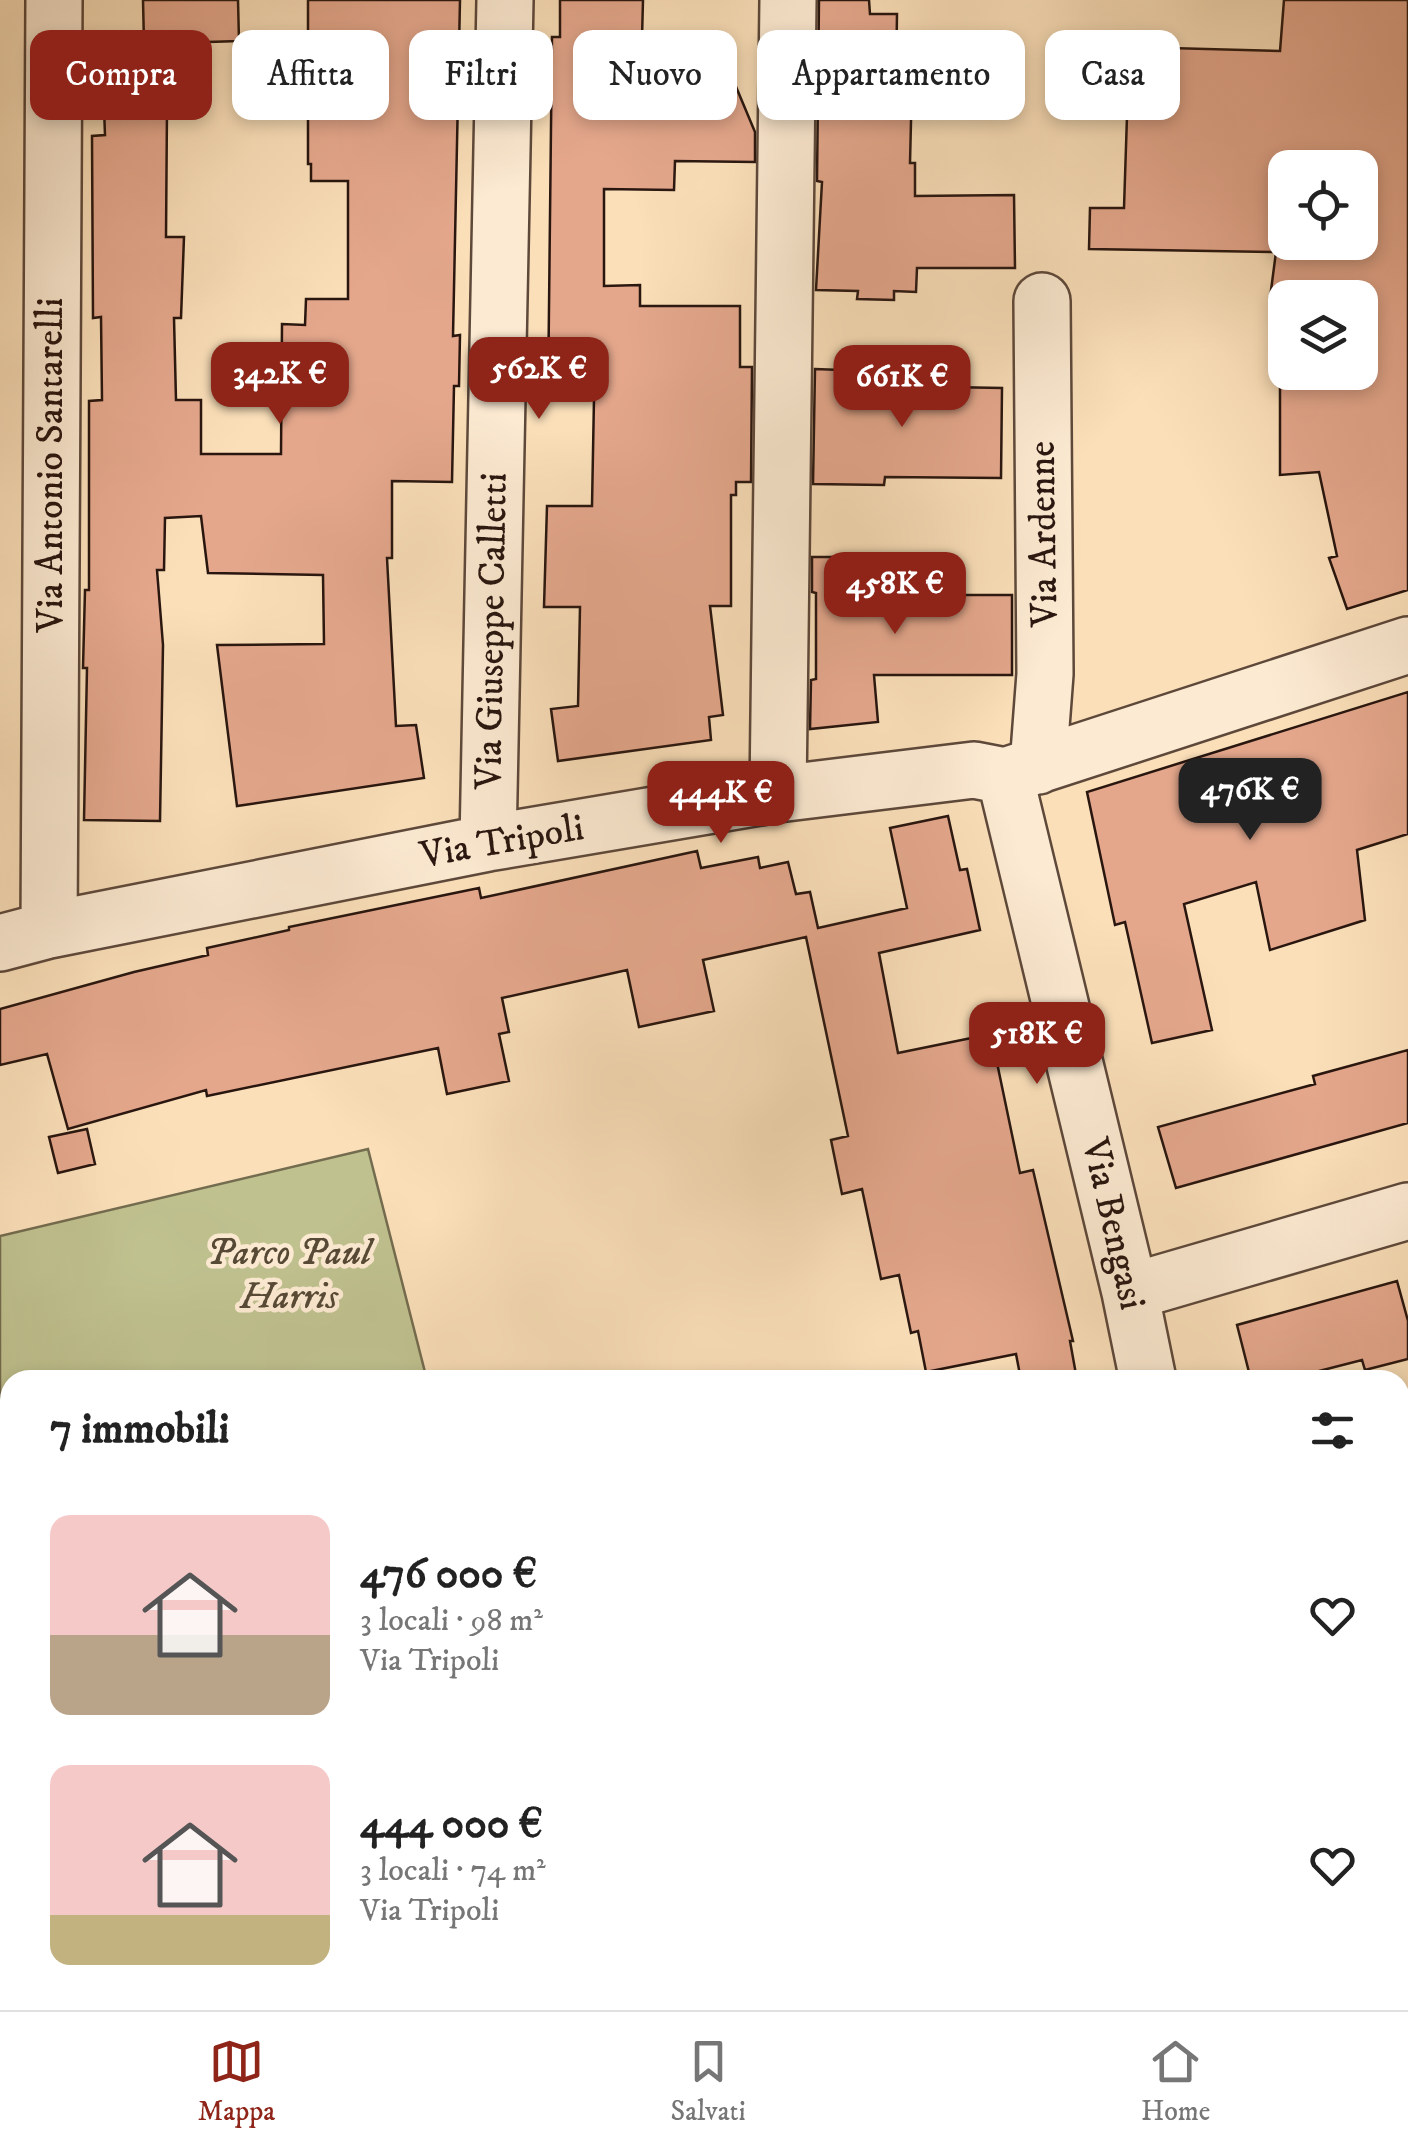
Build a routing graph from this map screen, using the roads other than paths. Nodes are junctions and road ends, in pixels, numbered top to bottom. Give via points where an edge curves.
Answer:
1 (54, 0) edge
2 (505, 0) edge
3 (788, 0) edge
4 (1042, 301) dead end
5 (1408, 644) edge
6 (1022, 771) junction
7 (778, 794) junction
8 (488, 842) junction
9 (25, 937) edge
10 (1408, 1211) edge
11 (1130, 1292) junction
12 (1146, 1370) edge

1 - 9 street, Via Antonio Santarelli
2 - 8 street, Via Giuseppe Calletti
3 - 7 street
4 - 6 street, Via Ardenne via 1045,674
5 - 6 street, Via Tripoli
6 - 7 street, Via Tripoli via 974,770
6 - 11 street, Via Bengasi
7 - 8 street, Via Tripoli
8 - 9 street, Via Tripoli
10 - 11 street
11 - 12 street, Via Bengasi

